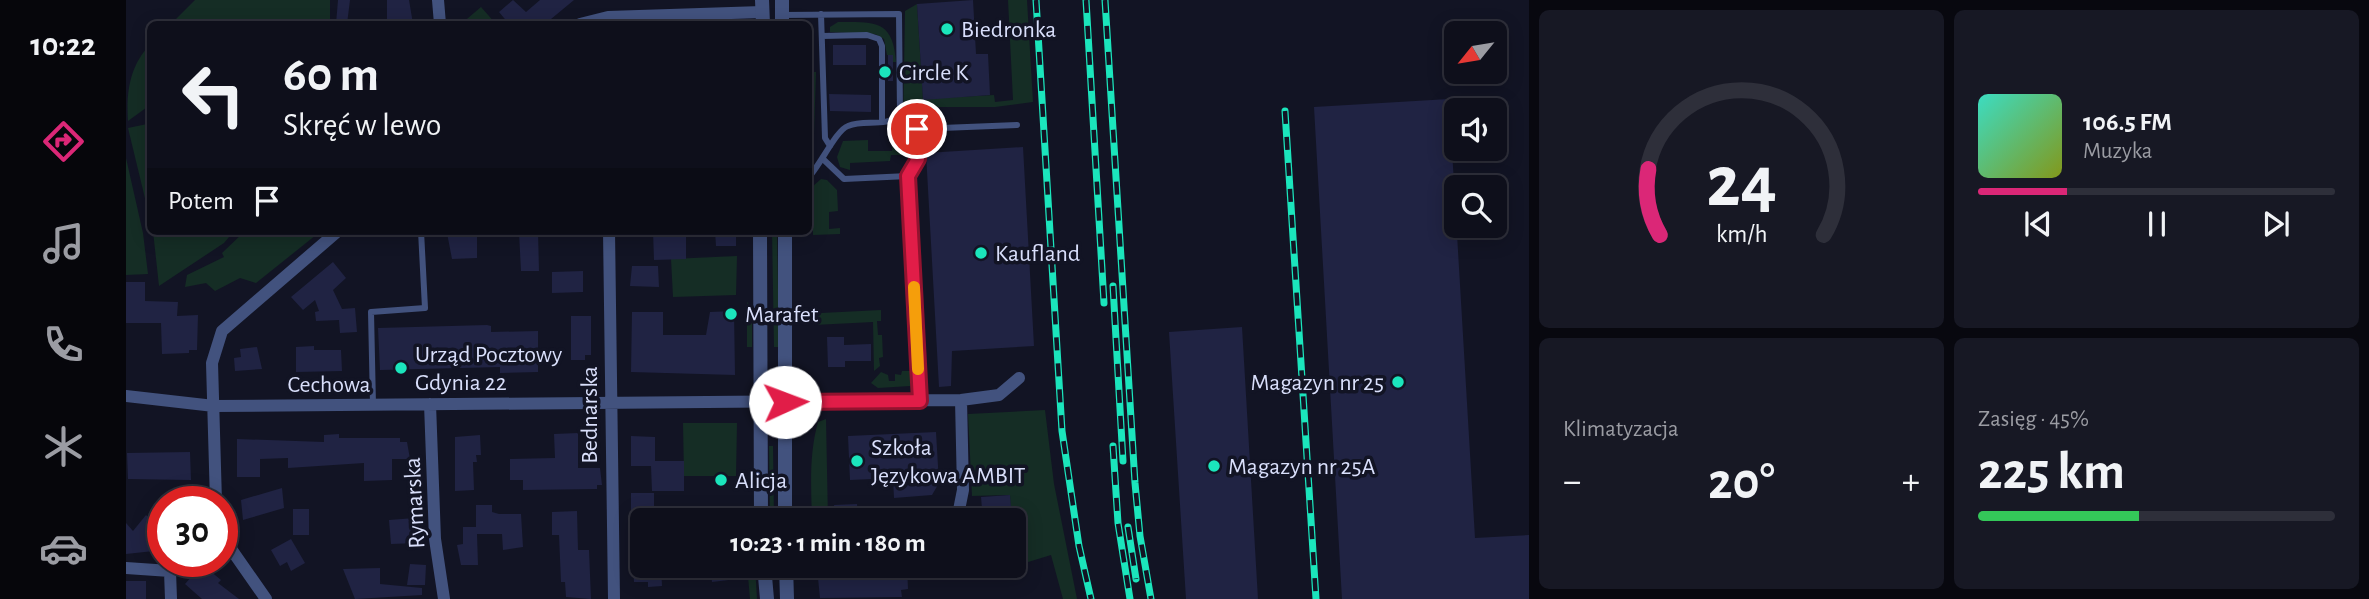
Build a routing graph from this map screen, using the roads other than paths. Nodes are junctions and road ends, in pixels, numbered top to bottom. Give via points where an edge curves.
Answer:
1 (438, 0) edge
2 (762, 12) edge
3 (782, 13) edge
4 (821, 14) junction
5 (440, 21) edge
6 (608, 21) edge
7 (822, 36) junction
8 (882, 122) junction
9 (1017, 125) dead end
10 (830, 146) junction
11 (824, 160) junction
12 (812, 174) edge
13 (908, 176) junction
14 (333, 235) edge
15 (421, 235) edge
16 (609, 235) edge
17 (760, 235) edge
18 (785, 235) edge
19 (1019, 378) dead end
20 (126, 396) edge
21 (961, 400) junction
22 (920, 401) junction
23 (610, 402) junction
24 (759, 402) junction
25 (785, 402) junction
26 (429, 404) junction
27 (373, 405) junction
28 (214, 406) junction
29 (216, 486) edge
30 (761, 508) edge
31 (785, 508) edge
32 (959, 508) edge
33 (238, 560) edge
34 (126, 568) edge
35 (147, 569) edge
36 (170, 577) edge
37 (765, 578) edge
38 (786, 578) edge
39 (171, 599) edge
40 (266, 599) edge
41 (444, 599) edge
42 (614, 599) edge
43 (767, 599) edge
44 (787, 599) edge

1 - 5 street
2 - 6 street
3 - 4 lane
4 - 7 lane
4 - 8 lane via 899,14 900,115 892,122
7 - 8 lane via 878,39 882,46
7 - 10 lane via 825,138
8 - 10 lane via 847,126
9 - 13 lane via 917,129 918,159
10 - 11 lane
11 - 12 lane
11 - 13 lane via 844,179
13 - 22 lane
14 - 28 street via 222,331 212,363
15 - 27 lane via 425,308 371,312
16 - 23 street, Bednarska
17 - 24 street
18 - 25 street
19 - 21 street, Cechowa via 999,396
20 - 28 street, Cechowa
21 - 22 street, Cechowa
21 - 32 street
22 - 25 street, Cechowa
23 - 24 street, Cechowa
23 - 26 street, Cechowa
23 - 42 street, Bednarska
24 - 25 street, Cechowa
24 - 30 street
25 - 31 street
26 - 27 street, Cechowa
26 - 41 street, Rymarska via 435,539
27 - 28 street, Cechowa
28 - 29 street
33 - 40 street
34 - 35 street
36 - 39 street
37 - 43 street
38 - 44 street

